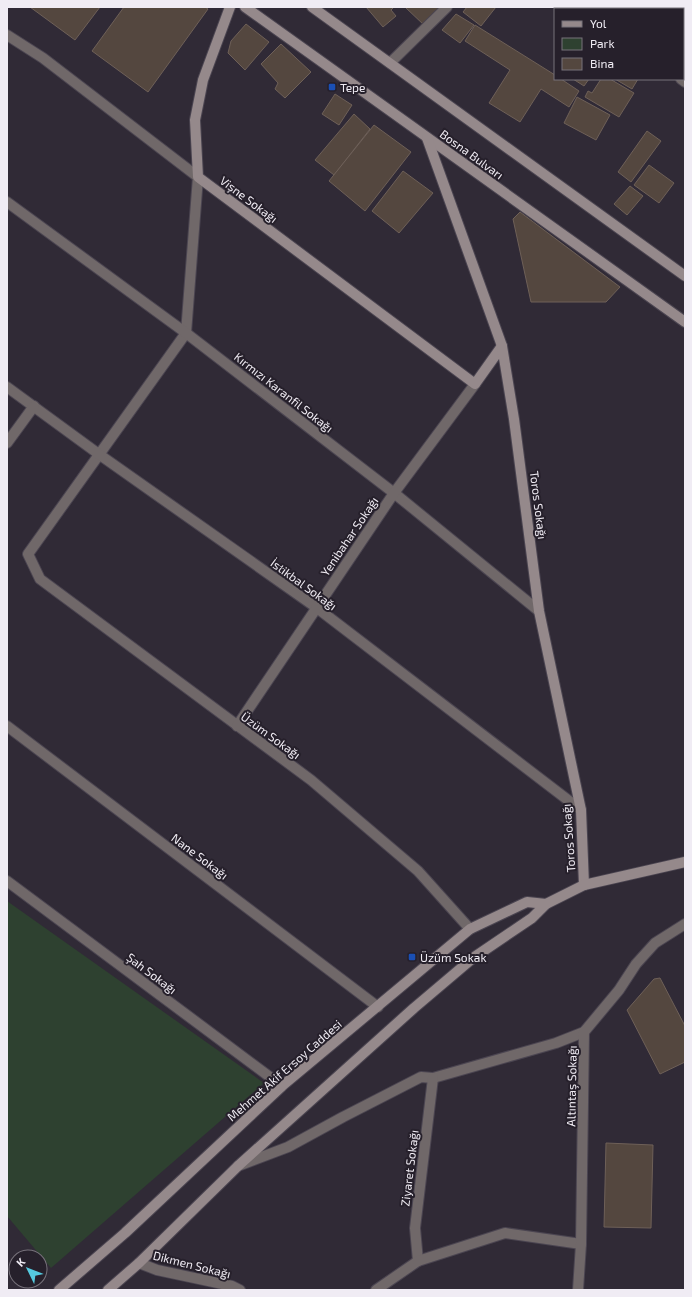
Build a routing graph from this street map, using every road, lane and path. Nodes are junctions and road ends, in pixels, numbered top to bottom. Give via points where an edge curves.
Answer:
1 (230, 7) edge
2 (245, 7) edge
3 (312, 7) edge
4 (447, 7) edge
5 (7, 35) edge
6 (390, 63) junction
7 (427, 138) junction
8 (198, 177) junction
9 (7, 202) edge
10 (685, 276) edge
11 (685, 322) edge
12 (186, 333) junction
13 (502, 346) junction
14 (475, 384) junction
15 (7, 387) edge
16 (34, 406) junction
17 (7, 443) edge
18 (100, 455) junction
19 (394, 493) junction
20 (317, 608) junction
21 (539, 611) junction
22 (7, 726) edge
23 (238, 726) junction
24 (581, 810) junction
25 (685, 862) edge
26 (7, 881) edge
27 (584, 885) junction
28 (546, 904) junction
29 (685, 924) edge
30 (470, 929) junction
31 (378, 1007) junction
32 (584, 1032) junction
33 (433, 1078) junction
34 (282, 1086) junction
35 (238, 1166) junction
36 (581, 1244) junction
37 (418, 1261) junction
38 (139, 1263) junction
39 (198, 1279) junction
40 (59, 1290) edge
41 (108, 1290) edge
42 (198, 1290) edge
43 (240, 1290) edge
44 (376, 1290) edge
45 (578, 1290) edge

1 - 8 main road via 203,80 195,120
2 - 7 main road, Bosna Bulvarı
3 - 6 main road, Bosna Bulvarı
4 - 6 street
5 - 8 street, Vişne Sokağı via 43,58
6 - 10 main road, Bosna Bulvarı
7 - 11 main road, Bosna Bulvarı
7 - 13 main road, Toros Sokağı
8 - 12 street
8 - 14 main road, Vişne Sokağı
9 - 12 street, Kırmızı Karanfil Sokağı
12 - 18 street
12 - 19 street, Kırmızı Karanfil Sokağı
13 - 14 main road
13 - 21 main road, Toros Sokağı
14 - 19 street, Yenibahar Sokağı
15 - 16 street, İstikbal Sokağı
16 - 17 street
16 - 18 street, İstikbal Sokağı
18 - 20 street, İstikbal Sokağı
18 - 23 street, Üzüm Sokağı via 28,554 40,579
19 - 20 street, Yenibahar Sokağı
19 - 21 street, Kırmızı Karanfil Sokağı
20 - 23 street, Yenibahar Sokağı
20 - 24 street, İstikbal Sokağı
21 - 24 main road, Toros Sokağı
22 - 31 street, Nane Sokağı
23 - 30 street, Üzüm Sokağı via 311,780 418,871
24 - 27 main road, Toros Sokağı
25 - 27 main road
26 - 34 street, Şah Sokağı
27 - 28 main road
28 - 30 main road, Mehmet Akif Ersoy Caddesi via 527,902
28 - 35 main road via 532,918 473,958
29 - 32 street, Altıntaş Sokağı via 655,943
30 - 31 main road, Mehmet Akif Ersoy Caddesi
31 - 34 main road, Mehmet Akif Ersoy Caddesi
32 - 33 street via 556,1043
32 - 36 street, Altıntaş Sokağı
33 - 35 street via 421,1077 288,1147
33 - 37 street, Ziyaret Sokağı via 415,1228
34 - 40 main road, Mehmet Akif Ersoy Caddesi via 125,1233
35 - 38 main road
36 - 37 street via 505,1233
36 - 45 street, Altıntaş Sokağı
37 - 44 street
38 - 39 street, Dikmen Sokağı via 157,1270
38 - 41 main road
39 - 42 street
39 - 43 street, Dikmen Sokağı

